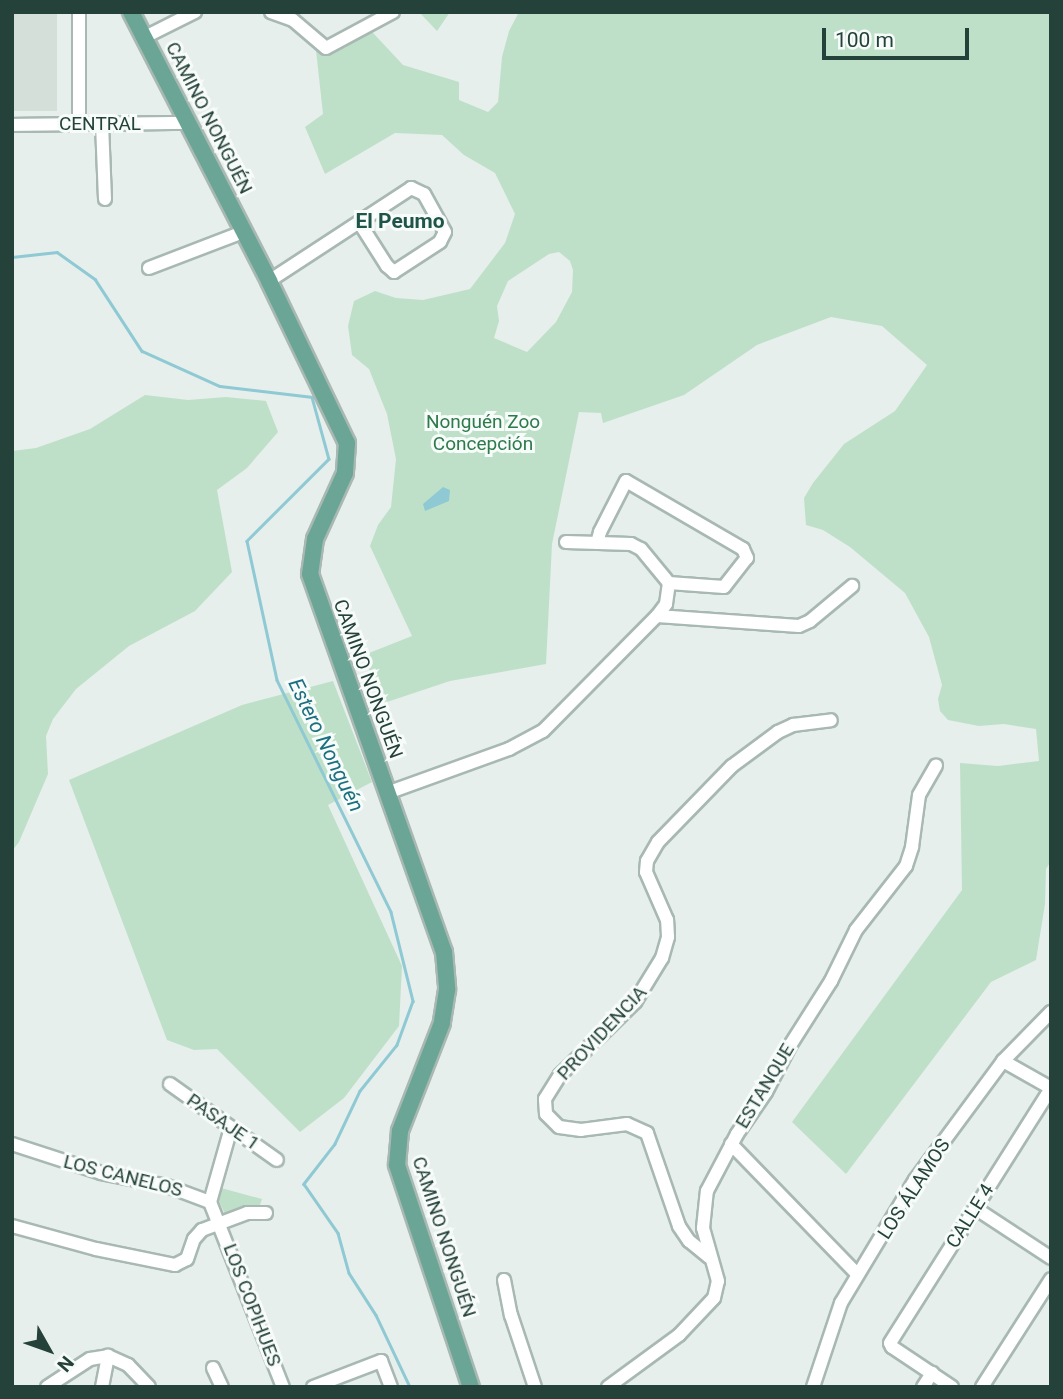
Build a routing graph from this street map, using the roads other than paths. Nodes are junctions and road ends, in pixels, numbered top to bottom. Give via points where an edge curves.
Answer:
1 (79, 12) edge
2 (131, 12) edge
3 (195, 12) edge
4 (271, 12) edge
5 (393, 12) edge
6 (145, 37) junction
7 (79, 124) junction
8 (102, 124) junction
9 (188, 124) junction
10 (12, 125) edge
11 (105, 199) dead end
12 (359, 222) junction
13 (243, 232) junction
14 (149, 268) dead end
15 (269, 281) junction
16 (566, 542) dead end
17 (597, 543) junction
18 (669, 583) junction
19 (852, 586) dead end
20 (657, 616) junction
21 (831, 720) dead end
22 (936, 765) dead end
23 (387, 793) junction
24 (1051, 1012) edge
25 (1003, 1061) junction
26 (170, 1084) dead end
27 (1051, 1088) edge
28 (231, 1128) junction
29 (12, 1144) edge
30 (731, 1144) junction
31 (277, 1160) dead end
32 (210, 1202) junction
33 (975, 1208) junction
34 (266, 1213) dead end
35 (220, 1223) junction
36 (12, 1226) edge
37 (709, 1257) junction
38 (1051, 1258) edge
39 (858, 1275) junction
40 (1051, 1279) edge
41 (504, 1280) dead end
42 (108, 1356) junction
43 (213, 1368) dead end
44 (932, 1373) junction
45 (47, 1387) edge
46 (102, 1387) edge
47 (149, 1387) edge
48 (222, 1387) edge
49 (283, 1387) edge
50 (313, 1387) edge
51 (391, 1387) edge
52 (471, 1387) edge
53 (535, 1387) edge
54 (607, 1387) edge
55 (813, 1387) edge
56 (923, 1387) edge
57 (952, 1387) edge
58 (982, 1387) edge

1 - 7 street
2 - 6 main road, CAMINO NONGUÉN
3 - 6 street
4 - 5 street via 298,23 326,48
6 - 9 main road, CAMINO NONGUÉN
7 - 8 street, CENTRAL
7 - 10 street, CENTRAL
8 - 9 street, CENTRAL
8 - 11 street
9 - 13 main road, CAMINO NONGUÉN
12 - 12 street via 394,272 440,242 445,232 424,194 411,188
12 - 15 street
13 - 14 street
13 - 15 main road, CAMINO NONGUÉN
15 - 23 main road, CAMINO NONGUÉN via 346,443 345,473 312,547 310,574
16 - 17 street
17 - 18 street via 631,544 640,549
17 - 18 street via 626,481 746,553 747,558 724,587
18 - 20 street via 668,597
19 - 20 street via 799,626
20 - 23 street via 535,737
21 - 37 street, PROVIDENCIA via 793,725 778,732 732,766 658,842 646,872 667,920 662,958 635,1002 561,1075 545,1099 546,1114 559,1126 581,1130 627,1124 647,1133 679,1226
22 - 30 street, ESTANQUE via 919,795 906,866 856,930 772,1083
23 - 52 main road, CAMINO NONGUÉN via 438,928 447,980 442,1023 400,1131 397,1165
24 - 25 street, LOS ÁLAMOS
25 - 27 street
25 - 39 street, LOS ÁLAMOS via 924,1167
26 - 28 street, PASAJE 1
27 - 33 street, CALLE 4
28 - 31 street, PASAJE 1
28 - 32 street
29 - 32 street, LOS CANELOS via 101,1174 167,1186
30 - 37 street, ESTANQUE via 707,1191 703,1210
30 - 39 street
32 - 35 street
33 - 38 street
33 - 44 street, CALLE 4 via 890,1345
34 - 35 street via 247,1213
35 - 36 street via 197,1234 187,1259 175,1265 96,1250
35 - 49 street, LOS COPIHUES
37 - 54 street, ESTANQUE via 718,1281 710,1303 679,1335
39 - 55 street, LOS ÁLAMOS via 836,1315
40 - 58 street
41 - 53 street
42 - 45 street via 90,1359
42 - 46 street
42 - 47 street via 128,1365
43 - 48 street
44 - 56 street
44 - 57 street
50 - 51 street via 381,1361

